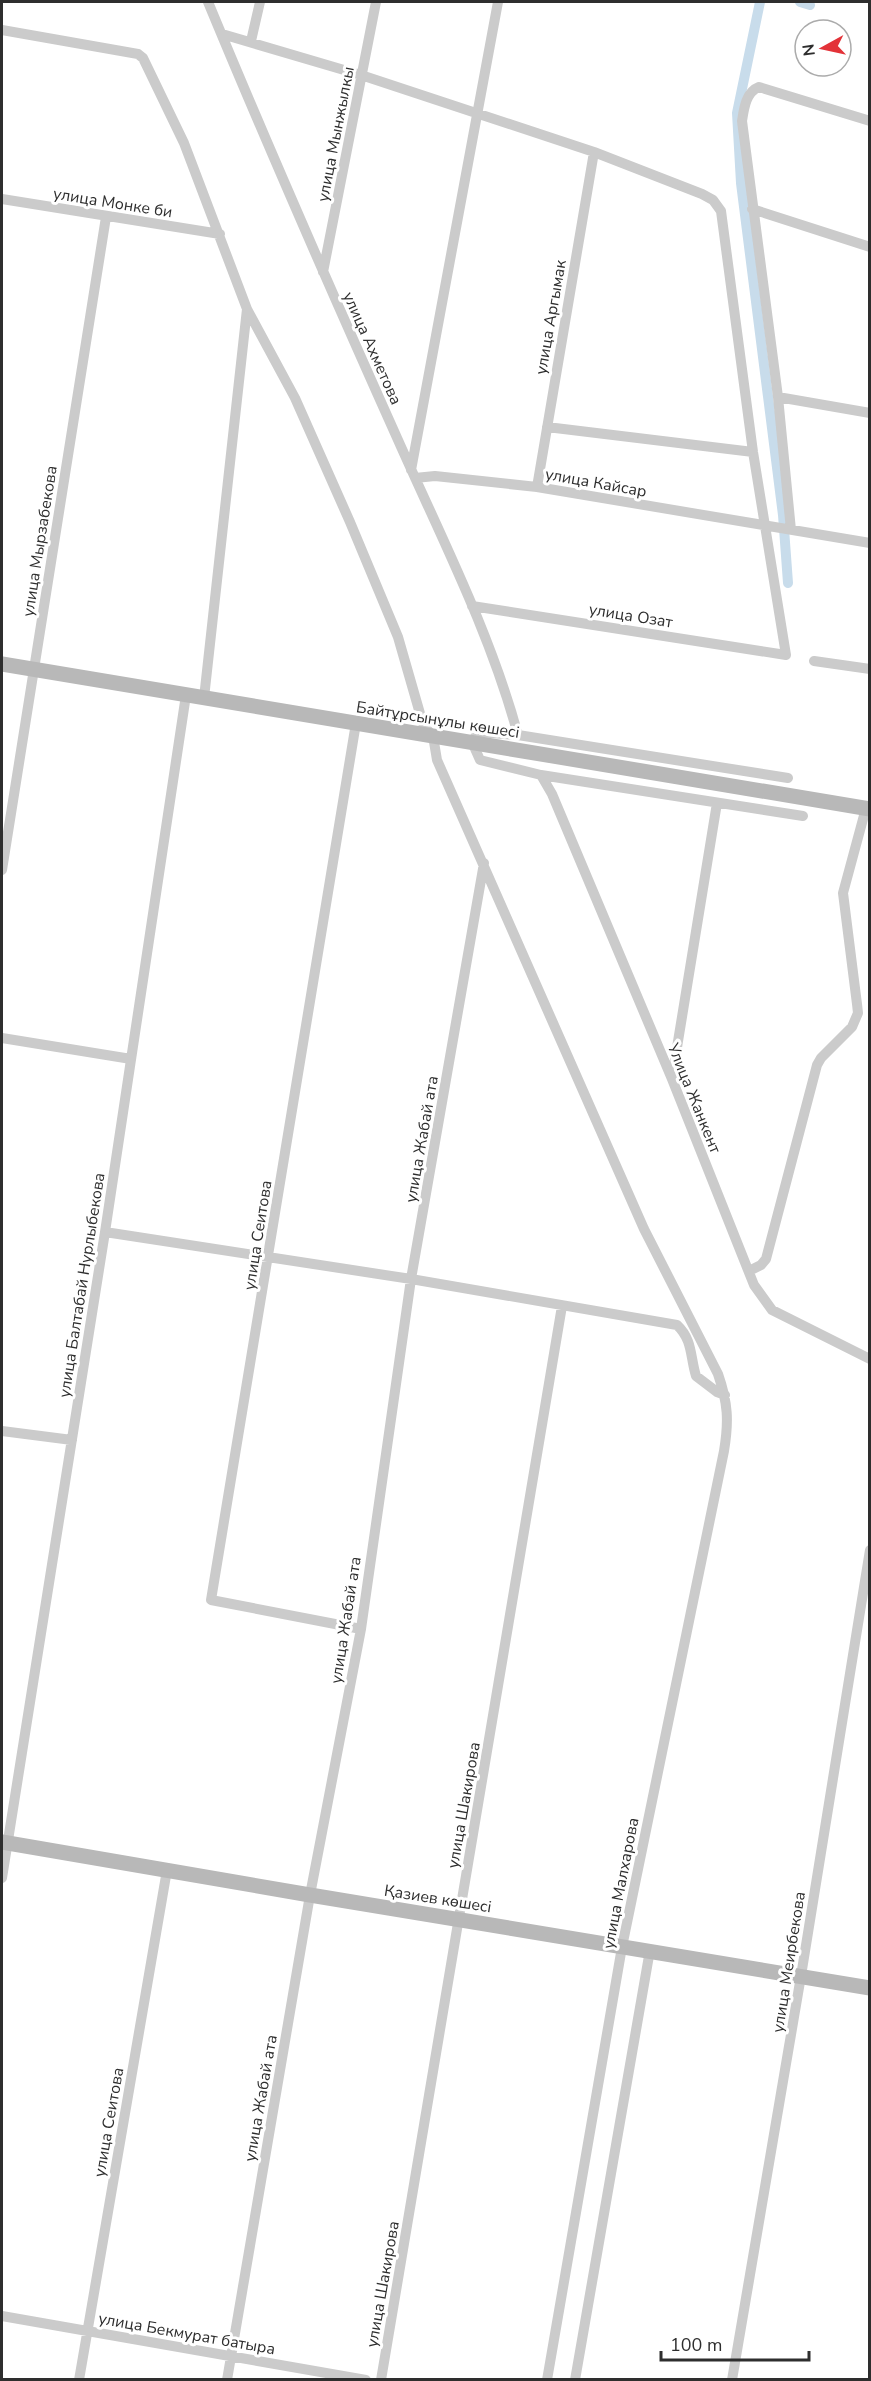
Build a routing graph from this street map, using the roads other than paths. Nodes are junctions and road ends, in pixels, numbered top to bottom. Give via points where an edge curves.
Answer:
1 (208, 2) edge
2 (260, 2) edge
3 (376, 2) edge
4 (498, 2) edge
5 (2, 30) edge
6 (222, 34) junction
7 (251, 41) junction
8 (362, 75) junction
9 (479, 114) junction
10 (870, 120) edge
11 (594, 152) junction
12 (2, 199) edge
13 (753, 209) junction
14 (106, 217) junction
15 (219, 234) junction
16 (870, 248) edge
17 (323, 273) junction
18 (247, 309) junction
19 (778, 397) junction
20 (870, 413) edge
21 (547, 427) junction
22 (753, 452) junction
23 (413, 474) junction
24 (537, 487) junction
25 (768, 527) junction
26 (791, 530) junction
27 (870, 543) edge
28 (472, 606) junction
29 (814, 661) dead end
30 (2, 664) edge
31 (870, 669) edge
32 (33, 670) junction
33 (186, 695) junction
34 (204, 698) junction
35 (356, 723) junction
36 (518, 735) junction
37 (433, 736) junction
38 (472, 742) junction
39 (540, 775) junction
40 (788, 778) dead end
41 (717, 803) junction
42 (868, 808) edge
43 (803, 816) dead end
44 (484, 863) junction
45 (2, 870) edge
46 (2, 1038) edge
47 (131, 1059) junction
48 (672, 1079) junction
49 (105, 1232) junction
50 (269, 1258) junction
51 (749, 1271) junction
52 (411, 1279) junction
53 (561, 1306) junction
54 (870, 1359) edge
55 (725, 1395) junction
56 (2, 1431) edge
57 (72, 1440) junction
58 (870, 1550) edge
59 (361, 1629) junction
60 (4, 1842) edge
61 (167, 1870) junction
62 (2, 1878) edge
63 (310, 1895) junction
64 (459, 1920) junction
65 (622, 1947) junction
66 (650, 1950) junction
67 (801, 1976) junction
68 (870, 1988) edge
69 (2, 2316) edge
70 (87, 2330) junction
71 (231, 2356) junction
72 (79, 2379) edge
73 (227, 2379) edge
74 (366, 2379) edge
75 (381, 2379) edge
76 (547, 2379) edge
77 (575, 2379) edge
78 (732, 2379) edge

1 - 6 street, улица Ахметова
2 - 7 street
3 - 8 street, улица Мынжылкы
4 - 9 street
5 - 15 street, улица Малхарова via 143,58 184,143
6 - 7 street
6 - 17 street, улица Ахметова
7 - 8 street
8 - 9 street
8 - 17 street, улица Мынжылкы
9 - 11 street
9 - 23 street
10 - 13 street via 759,87 750,94 742,121
11 - 21 street, улица Аргымак
11 - 22 street via 702,194 721,211
12 - 14 street, улица Монке би
13 - 16 street
13 - 19 street
14 - 15 street, улица Монке би
14 - 32 street, улица Мырзабекова
15 - 18 street, улица Малхарова
17 - 23 street, улица Ахметова
18 - 34 street
18 - 37 street, улица Малхарова via 295,398 350,522 398,637 424,726
19 - 20 street
19 - 26 street
21 - 22 street
21 - 24 street, улица Аргымак
22 - 25 street
23 - 24 street, улица Кайсар
23 - 28 street, улица Ахметова
24 - 25 street, улица Кайсар
25 - 26 street, улица Кайсар
25 - 28 street, улица Озат via 786,655
26 - 27 street
28 - 36 street, улица Ахметова
29 - 31 street
30 - 32 main road, Байтұрсынұлы көшесі
32 - 33 main road, Байтұрсынұлы көшесі
32 - 45 street, улица Мырзабекова
33 - 34 main road, Байтұрсынұлы көшесі
33 - 47 street, улица Балтабай Нурлыбекова
34 - 35 main road, Байтұрсынұлы көшесі
35 - 37 main road, Байтұрсынұлы көшесі
35 - 50 street, улица Сеитова
36 - 38 street via 478,732
36 - 40 street
37 - 38 main road, Байтұрсынұлы көшесі
37 - 44 street, улица Малхарова via 437,760
38 - 39 street via 480,760
38 - 42 main road, Байтұрсынұлы көшесі
39 - 41 street
39 - 48 street, Улица Жанкент via 552,794
41 - 43 street
41 - 48 street
42 - 51 street via 843,893 856,1021 817,1065 766,1259
44 - 52 street, улица Жабай ата
44 - 55 street, улица Малхарова via 644,1229
46 - 47 street
47 - 49 street, улица Балтабай Нурлыбекова
48 - 51 street, Улица Жанкент
49 - 50 street
49 - 57 street, улица Балтабай Нурлыбекова
50 - 52 street
50 - 59 street, улица Сеитова via 211,1600
51 - 54 street, Улица Жанкент via 762,1299 772,1310
52 - 53 street
52 - 59 street, улица Жабай ата
53 - 55 street via 677,1325 690,1341 696,1376
53 - 64 street, улица Шакирова
55 - 65 street, улица Малхарова via 729,1424 724,1451
56 - 57 street
57 - 60 street, улица Балтабай Нурлыбекова
58 - 67 street, улица Меирбекова
59 - 63 street, улица Жабай ата
60 - 61 main road, Қазиев көшесі
60 - 62 street, улица Балтабай Нурлыбекова
61 - 63 main road, Қазиев көшесі
61 - 70 street, улица Сеитова
63 - 64 main road, Қазиев көшесі
63 - 71 street, улица Жабай ата
64 - 65 main road, Қазиев көшесі
64 - 75 street, улица Шакирова
65 - 66 main road, Қазиев көшесі
65 - 76 street, улица Малхарова
66 - 67 main road, Қазиев көшесі
66 - 77 street
67 - 68 main road, Қазиев көшесі
67 - 78 street, улица Меирбекова
69 - 70 street, улица Бекмурат батыра
70 - 71 street, улица Бекмурат батыра
70 - 72 street, улица Сеитова
71 - 73 street, улица Жабай ата
71 - 74 street, улица Бекмурат батыра

